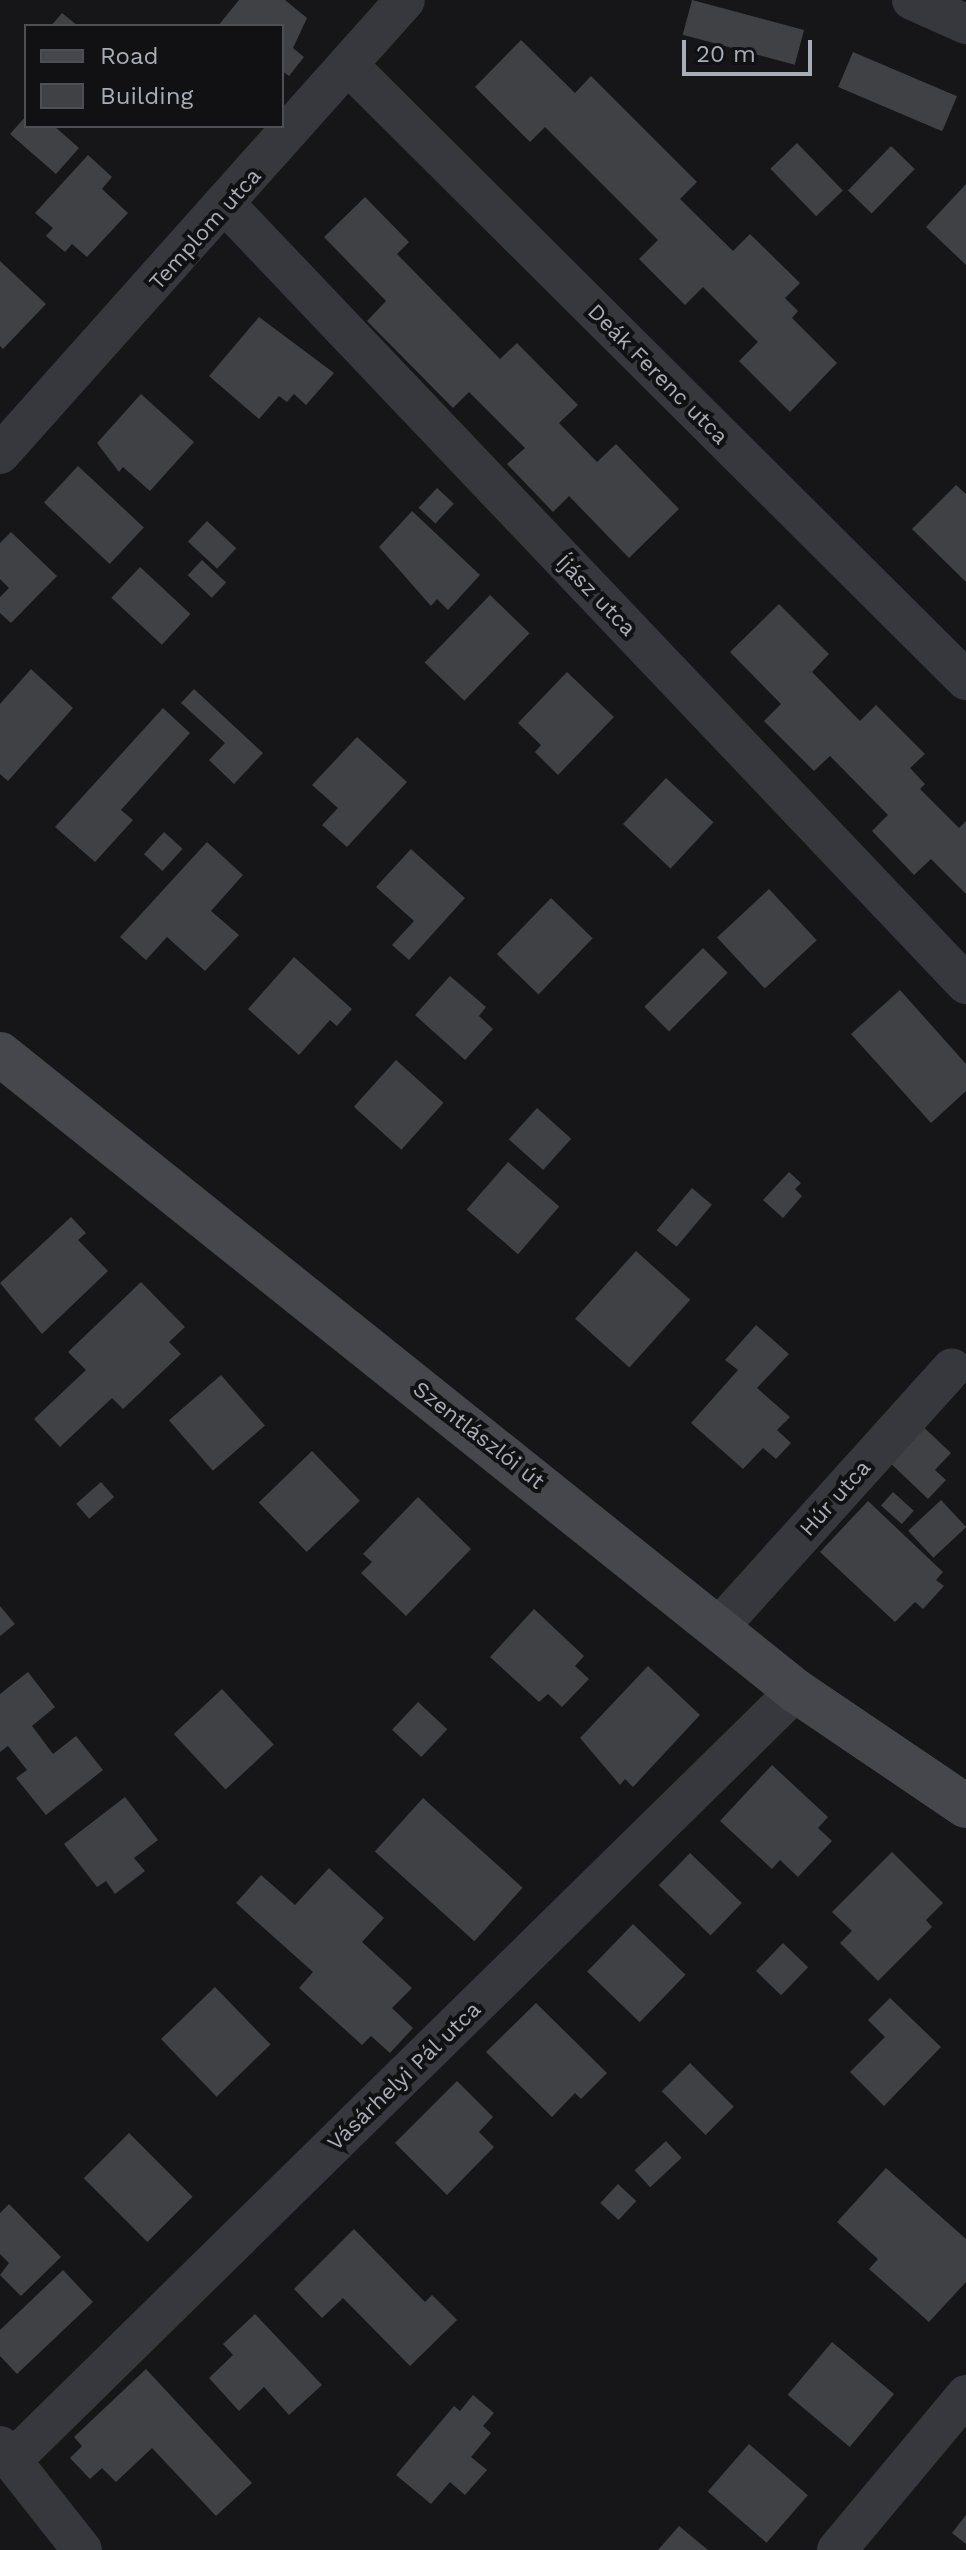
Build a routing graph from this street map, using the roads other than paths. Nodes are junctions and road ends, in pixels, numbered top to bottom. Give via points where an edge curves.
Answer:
1 (405, 0) edge
2 (912, 0) edge
3 (966, 24) edge
4 (350, 67) junction
5 (227, 206) junction
6 (0, 454) edge
7 (966, 680) edge
8 (966, 984) edge
9 (0, 1054) edge
10 (952, 1368) dead end
11 (719, 1627) junction
12 (796, 1691) junction
13 (966, 1806) edge
14 (966, 2395) edge
15 (6, 2453) edge
16 (82, 2550) edge
17 (837, 2550) edge

1 - 4 street, Templom utca
2 - 3 street
4 - 5 street, Templom utca
4 - 7 street, Deák Ferenc utca
5 - 6 street, Templom utca
5 - 8 street, Íjász utca
9 - 11 main road, Szentlászlói út
10 - 11 street, Húr utca
11 - 12 main road, Szentlászlói út
12 - 13 main road, Szentlászlói út
12 - 15 street, Vásárhelyi Pál utca
14 - 17 street
15 - 16 street

